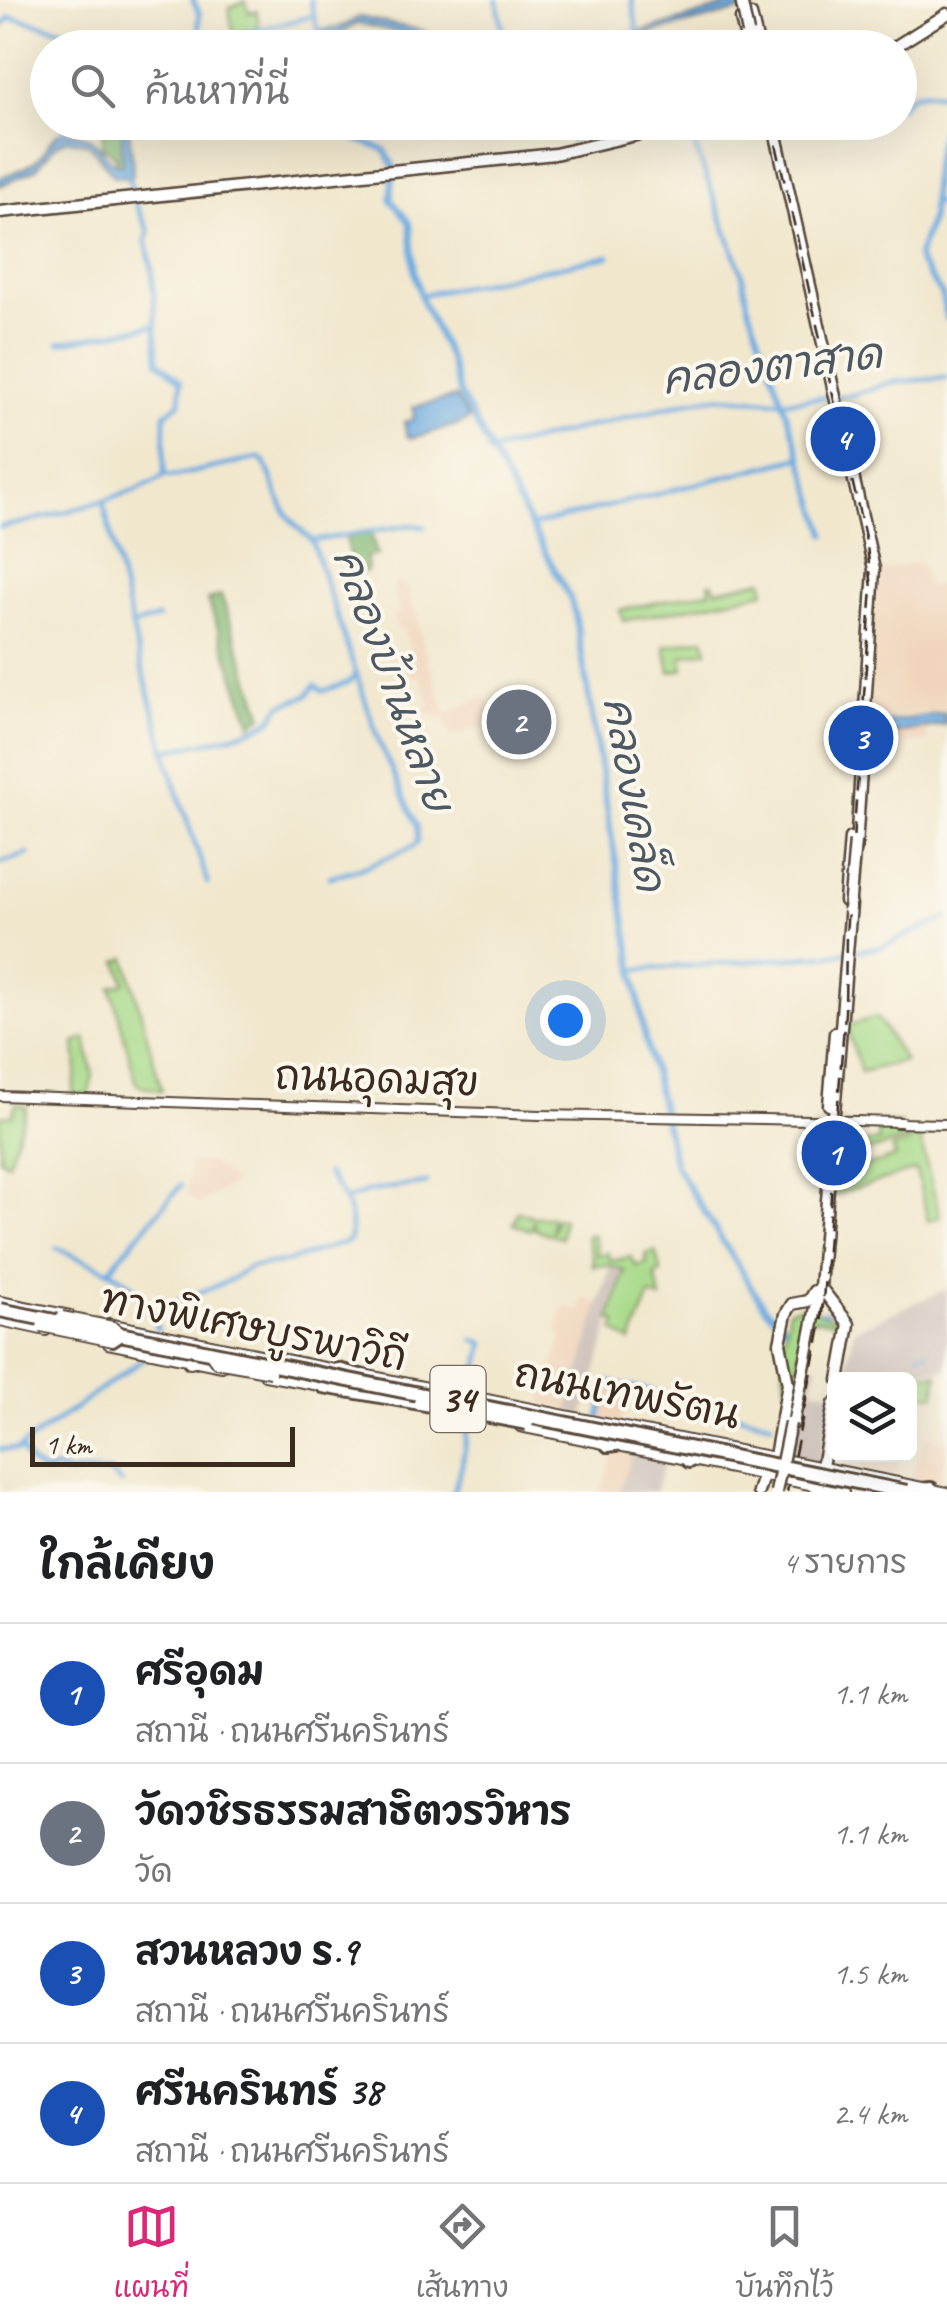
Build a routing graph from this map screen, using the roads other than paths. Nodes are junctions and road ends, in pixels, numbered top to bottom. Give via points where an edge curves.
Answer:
1 (743, 0) edge
2 (947, 16) edge
3 (749, 30) edge
4 (917, 35) edge
5 (620, 140) edge
6 (775, 140) edge
7 (0, 211) edge
8 (841, 1000) junction
9 (833, 1084) dead end
10 (0, 1096) edge
11 (757, 1118) junction
12 (913, 1122) junction
13 (833, 1123) junction
14 (947, 1123) edge
15 (828, 1159) dead end
16 (822, 1240) junction
17 (817, 1289) junction
18 (798, 1302) junction
19 (27, 1306) junction
20 (0, 1311) edge
21 (841, 1311) junction
22 (813, 1316) junction
23 (16, 1324) junction
24 (166, 1335) junction
25 (180, 1343) junction
26 (207, 1357) junction
27 (190, 1360) junction
28 (296, 1361) junction
29 (840, 1372) edge
30 (327, 1377) junction
31 (295, 1380) junction
32 (352, 1382) junction
33 (487, 1417) junction
34 (560, 1422) junction
35 (827, 1440) edge
36 (631, 1442) junction
37 (608, 1444) junction
38 (753, 1455) junction
39 (684, 1456) junction
40 (775, 1456) junction
41 (822, 1466) junction
42 (763, 1476) junction
43 (931, 1488) junction
44 (816, 1489) edge
45 (758, 1492) edge
46 (778, 1492) edge
47 (844, 1492) edge
48 (881, 1492) edge
49 (892, 1492) edge
50 (911, 1492) edge
51 (947, 1492) edge

1 - 3 main road, bridge
2 - 4 main road
5 - 7 main road via 555,154
6 - 8 main road, bridge via 874,580
8 - 9 main road
8 - 13 main road
10 - 11 main road, ถนนอุดมสุข
11 - 12 main road, ถนนอุดมสุข, bridge
11 - 13 main road, ถนนอุดมสุข
12 - 13 main road, ถนนอุดมสุข
12 - 14 main road
13 - 16 main road
15 - 16 main road
16 - 17 main road
17 - 18 main road
17 - 21 main road
17 - 22 main road
18 - 22 main road
18 - 40 main road via 788,1308 780,1351 788,1384
19 - 20 main road, ถนนเทพรัตน / 34
19 - 23 main road, bridge via 113,1326 120,1334 113,1342
19 - 24 main road, ถนนเทพรัตน / 34
20 - 23 main road, ถนนเทพรัตน / 34
20 - 25 highway, ถนนเทพรัตน / 34
20 - 26 highway, ถนนเทพรัตน / 34
20 - 34 highway, ทางพิเศษบูรพาวิถี, bridge
20 - 49 highway, ทางพิเศษบูรพาวิถี, bridge
21 - 22 main road via 824,1308
21 - 29 main road via 849,1328
22 - 46 main road, bridge
23 - 27 main road, ถนนเทพรัตน / 34
24 - 25 highway
24 - 28 main road, ถนนเทพรัตน / 34
25 - 30 highway, ถนนเทพรัตน / 34
26 - 27 highway
26 - 30 highway, ถนนเทพรัตน / 34
27 - 31 main road, ถนนเทพรัตน / 34
28 - 30 main road, ถนนเทพรัตน / 34
28 - 31 main road, bridge via 212,1351 216,1363
30 - 31 main road, ถนนเทพรัตน / 34
30 - 32 highway
30 - 32 highway
30 - 33 highway, ถนนเทพรัตน / 34
30 - 38 highway, ถนนเทพรัตน / 34
32 - 34 highway, bridge via 396,1384
32 - 48 highway, bridge via 420,1403
33 - 36 highway, ถนนเทพรัตน / 34
33 - 37 main road, ถนนเทพรัตน / 34
34 - 50 highway, ทางพิเศษบูรพาวิถี, bridge
35 - 41 main road
36 - 37 highway
36 - 39 highway, ถนนเทพรัตน / 34
37 - 39 main road, ถนนเทพรัตน / 34
38 - 40 main road, ถนนเทพรัตน / 34
38 - 50 highway, ถนนเทพรัตน / 34
39 - 42 main road, ถนนเทพรัตน / 34
39 - 48 highway, ถนนเทพรัตน / 34
40 - 41 main road, ถนนเทพรัตน / 34
41 - 43 main road, ถนนเทพรัตน / 34
42 - 44 main road, ถนนเทพรัตน / 34
42 - 45 main road
43 - 50 highway
43 - 51 main road, ถนนเทพรัตน / 34
44 - 47 main road, ถนนเทพรัตน / 34

